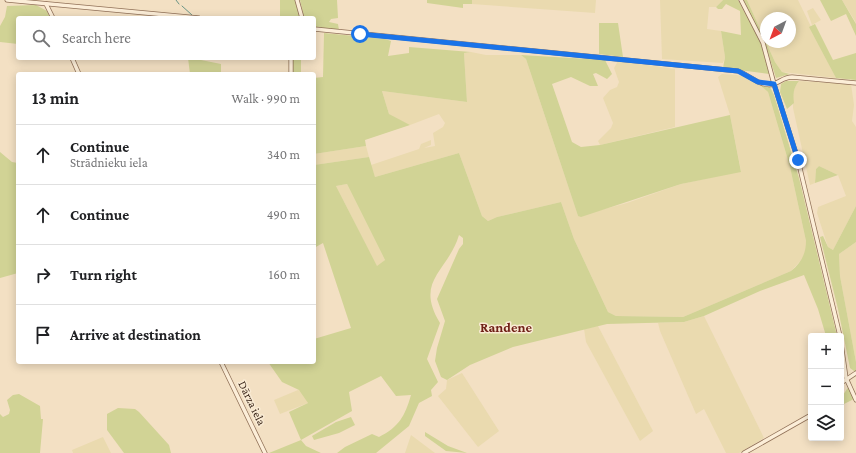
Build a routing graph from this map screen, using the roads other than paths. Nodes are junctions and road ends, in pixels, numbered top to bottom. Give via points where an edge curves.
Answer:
1 (7, 0) edge
2 (297, 0) edge
3 (741, 0) edge
4 (46, 4) junction
5 (52, 16) edge
6 (177, 16) edge
7 (301, 16) edge
8 (316, 29) edge
9 (73, 60) edge
10 (291, 60) edge
11 (78, 72) edge
12 (290, 72) edge
13 (856, 83) edge
14 (774, 84) junction
15 (839, 333) edge
16 (222, 364) edge
17 (844, 364) edge
18 (856, 373) edge
19 (846, 378) junction
20 (856, 400) edge
21 (808, 417) edge
22 (265, 453) edge
23 (744, 453) edge

1 - 4 street
2 - 7 street
3 - 14 street via 763,43
4 - 5 street
4 - 6 street
8 - 14 street via 738,71 758,82
9 - 11 street
10 - 12 street
13 - 14 street via 787,77
14 - 15 street via 798,160
16 - 22 street, Dārza iela
17 - 19 street
18 - 19 street
19 - 20 street
21 - 23 street

